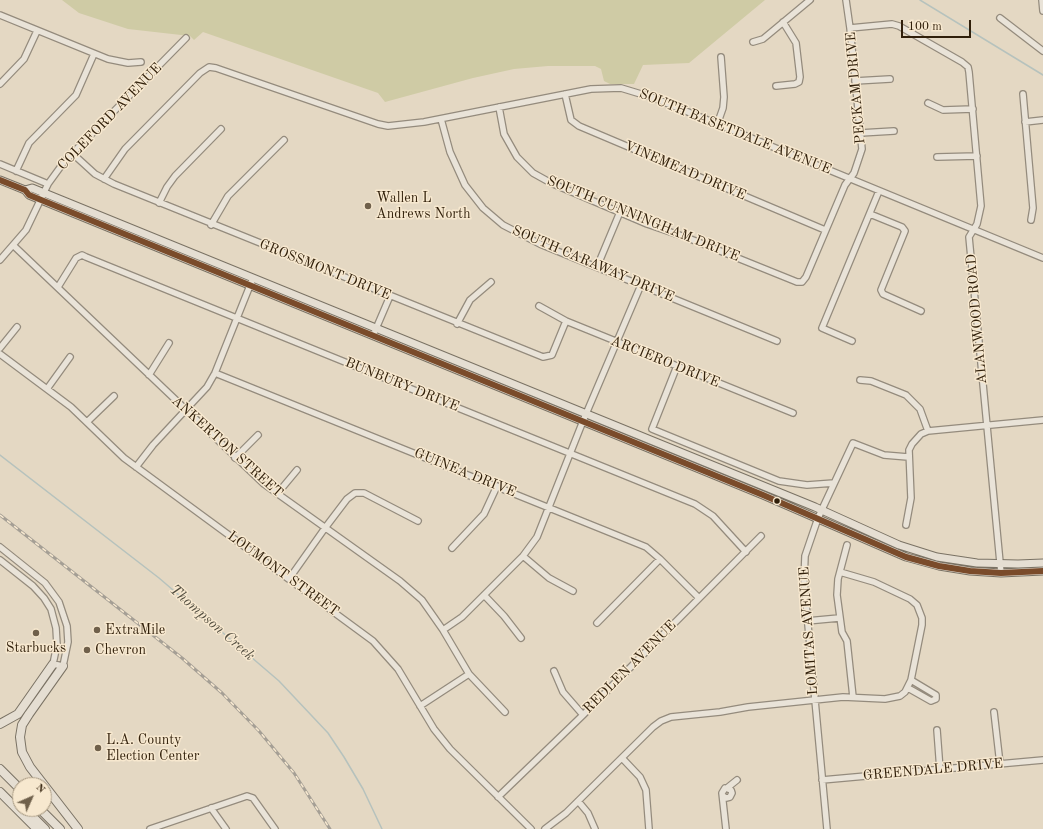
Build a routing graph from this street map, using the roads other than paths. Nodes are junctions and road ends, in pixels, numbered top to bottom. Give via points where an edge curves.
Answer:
1 (810, 0) edge
2 (846, 0) edge
3 (1042, 0) edge
4 (1043, 11) edge
5 (0, 15) edge
6 (1000, 18) dead end
7 (783, 22) junction
8 (850, 28) junction
9 (37, 31) junction
10 (186, 38) dead end
11 (753, 42) dead end
12 (1043, 51) edge
13 (94, 54) junction
14 (720, 56) dead end
15 (141, 62) dead end
16 (890, 79) dead end
17 (855, 82) junction
18 (0, 84) edge
19 (776, 86) dead end
20 (565, 94) junction
21 (1023, 94) dead end
22 (928, 103) dead end
23 (499, 106) junction
24 (973, 109) junction
25 (441, 118) junction
26 (1043, 120) edge
27 (1025, 122) junction
28 (717, 125) junction
29 (221, 129) dead end
30 (894, 131) dead end
31 (860, 133) junction
32 (284, 140) dead end
33 (72, 153) junction
34 (977, 156) junction
35 (937, 157) dead end
36 (0, 164) edge
37 (16, 171) junction
38 (104, 179) junction
39 (850, 179) junction
40 (0, 180) edge
41 (48, 184) junction
42 (25, 190) junction
43 (879, 191) junction
44 (44, 193) junction
45 (41, 200) junction
46 (159, 203) junction
47 (620, 212) junction
48 (870, 214) junction
49 (1031, 220) dead end
50 (211, 225) junction
51 (973, 229) junction
52 (825, 230) junction
53 (14, 246) junction
54 (1043, 258) edge
55 (0, 260) edge
56 (597, 267) junction
57 (253, 278) junction
58 (491, 282) dead end
59 (802, 282) joint
60 (641, 285) junction
61 (250, 286) junction
62 (58, 287) junction
63 (390, 296) junction
64 (539, 306) dead end
65 (921, 311) dead end
66 (237, 318) junction
67 (566, 321) junction
68 (457, 324) junction
69 (17, 327) dead end
70 (376, 328) junction
71 (373, 336) junction
72 (778, 341) dead end
73 (852, 341) dead end
74 (617, 342) junction
75 (169, 343) dead end
76 (0, 348) edge
77 (0, 354) edge
78 (70, 357) dead end
79 (677, 366) junction
80 (215, 373) junction
81 (149, 375) junction
82 (860, 380) dead end
83 (47, 389) junction
84 (114, 396) dead end
85 (186, 411) junction
86 (586, 413) junction
87 (793, 413) dead end
88 (1043, 420) edge
89 (583, 421) junction
90 (87, 422) junction
91 (987, 425) junction
92 (928, 431) junction
93 (258, 435) dead end
94 (570, 453) junction
95 (908, 457) junction
96 (235, 458) junction
97 (136, 467) junction
98 (297, 470) dead end
99 (834, 483) junction
100 (497, 486) junction
101 (277, 494) junction
102 (548, 507) junction
103 (822, 510) junction
104 (818, 518) junction
105 (418, 521) dead end
106 (906, 525) dead end
107 (325, 528) junction
108 (761, 536) dead end
109 (847, 545) dead end
110 (0, 546) edge
111 (452, 548) dead end
112 (6, 551) junction
113 (746, 552) junction
114 (523, 556) junction
115 (0, 559) edge
116 (660, 559) junction
117 (1043, 563) edge
118 (1000, 564) junction
119 (1043, 571) edge
120 (840, 572) junction
121 (1001, 573) junction
122 (289, 579) junction
123 (572, 591) dead end
124 (484, 595) junction
125 (699, 598) junction
126 (839, 618) junction
127 (807, 621) junction
128 (597, 623) dead end
129 (443, 630) junction
130 (521, 638) dead end
131 (53, 664) junction
132 (63, 666) junction
133 (554, 671) dead end
134 (469, 674) junction
135 (911, 680) junction
136 (908, 688) junction
137 (853, 697) junction
138 (815, 700) junction
139 (420, 706) junction
140 (505, 712) dead end
141 (994, 712) dead end
142 (582, 715) junction
143 (0, 724) edge
144 (937, 730) dead end
145 (622, 758) junction
146 (1043, 760) edge
147 (1000, 764) junction
148 (0, 769) edge
149 (940, 770) junction
150 (737, 780) dead end
151 (822, 780) junction
152 (12, 781) edge
153 (0, 785) edge
154 (0, 792) edge
155 (12, 796) edge
156 (498, 797) junction
157 (578, 801) junction
158 (211, 808) junction
159 (33, 817) edge
160 (48, 817) edge
161 (37, 829) edge
162 (45, 829) edge
163 (60, 829) edge
164 (78, 829) edge
165 (150, 829) edge
166 (226, 829) edge
167 (275, 829) edge
168 (531, 829) edge
169 (544, 829) edge
170 (594, 829) edge
171 (649, 829) edge
172 (726, 829) edge
173 (827, 829) edge

1 - 7 street
2 - 8 street, PECKAM DRIVE
3 - 4 street
5 - 9 street
6 - 12 street
7 - 11 street via 763,39
7 - 19 street via 796,43 800,77 799,82 795,84
8 - 17 street, PECKAM DRIVE
8 - 24 street, ALANWOOD ROAD via 892,24 899,26 968,67
9 - 13 street
9 - 18 street via 24,58
10 - 33 street, COLEFORD AVENUE
13 - 15 street via 118,62
13 - 37 street via 76,95 29,143
14 - 28 street via 724,97
16 - 17 street
17 - 31 street, PECKAM DRIVE
20 - 23 street, SOUTH BASETDALE AVENUE
20 - 28 street, SOUTH BASETDALE AVENUE via 607,88 626,90 654,98
20 - 52 street, VINEMEAD DRIVE via 571,120 579,126
21 - 27 street
22 - 24 street via 943,110
23 - 25 street, SOUTH BASETDALE AVENUE
23 - 47 street, SOUTH CUNNINGHAM DRIVE via 504,134 517,157 533,173 551,184
24 - 34 street, ALANWOOD ROAD
25 - 38 street, SOUTH BASETDALE AVENUE via 396,126 378,124 209,67 125,149
25 - 56 street, SOUTH CARAWAY DRIVE via 457,169 465,185 483,208 503,225 524,237
26 - 27 street
27 - 49 street
28 - 39 street, SOUTH BASETDALE AVENUE
29 - 46 street via 175,176
30 - 31 street
31 - 39 street, PECKAM DRIVE via 862,149
32 - 50 street via 228,196
33 - 38 street, GROSSMONT DRIVE via 87,168
33 - 41 street, COLEFORD AVENUE
34 - 35 street
34 - 51 street, ALANWOOD ROAD via 981,206 977,224
36 - 37 street
37 - 41 street
38 - 46 street, GROSSMONT DRIVE
39 - 43 street, SOUTH BASETDALE AVENUE
39 - 52 street, PECKAM DRIVE
40 - 42 main road
41 - 44 street, COLEFORD AVENUE
42 - 44 main road via 32,188
42 - 45 main road via 29,196
43 - 48 street
43 - 51 street, SOUTH BASETDALE AVENUE
44 - 45 street, COLEFORD AVENUE
44 - 57 main road
45 - 53 street, COLEFORD AVENUE via 30,224
45 - 61 main road
46 - 50 street, GROSSMONT DRIVE
47 - 56 street
47 - 59 street, SOUTH CUNNINGHAM DRIVE
48 - 65 street via 902,227 904,231 881,290 883,294
48 - 73 street via 822,328
50 - 63 street, GROSSMONT DRIVE
51 - 54 street, SOUTH BASETDALE AVENUE
51 - 91 street, ALANWOOD ROAD via 969,237
52 - 59 street, PECKAM DRIVE
53 - 55 street, COLEFORD AVENUE
53 - 62 street, ANKERTON STREET
56 - 60 street, SOUTH CARAWAY DRIVE
57 - 61 street
57 - 70 main road
58 - 68 street via 470,300
60 - 72 street, SOUTH CARAWAY DRIVE
60 - 74 street
61 - 66 street
61 - 71 main road
62 - 66 street, BUNBURY DRIVE via 76,258 82,255
62 - 81 street, ANKERTON STREET
63 - 68 street, GROSSMONT DRIVE
63 - 70 street
64 - 67 street, ARCIERO DRIVE
66 - 80 street
66 - 94 street, BUNBURY DRIVE
67 - 68 street, GROSSMONT DRIVE via 552,355 548,357
67 - 74 street, ARCIERO DRIVE
69 - 76 street
70 - 71 street
70 - 86 main road
71 - 89 main road
74 - 79 street, ARCIERO DRIVE
74 - 86 street
75 - 81 street
77 - 83 street, LOUMONT STREET
78 - 83 street
79 - 87 street, ARCIERO DRIVE
79 - 99 street via 652,428 779,481 807,485
80 - 85 street
80 - 100 street, GUINEA DRIVE
81 - 85 street, ANKERTON STREET
82 - 92 street via 871,381 906,395 920,409
83 - 90 street, LOUMONT STREET
84 - 90 street
85 - 96 street, ANKERTON STREET
85 - 97 street
86 - 89 street
86 - 103 main road
88 - 91 street
89 - 94 street
89 - 104 main road
90 - 97 street, LOUMONT STREET
91 - 92 street
91 - 118 street, ALANWOOD ROAD
92 - 95 street via 921,434 912,444
93 - 96 street
94 - 102 street
94 - 113 street, BUNBURY DRIVE via 695,504 713,516
95 - 99 street, LOMITAS AVENUE via 884,455 853,443
95 - 106 street via 911,498
96 - 101 street, ANKERTON STREET
97 - 122 street, LOUMONT STREET
98 - 101 street
99 - 103 street, LOMITAS AVENUE
100 - 102 street, GUINEA DRIVE
100 - 111 street via 484,514
101 - 107 street, ANKERTON STREET
102 - 114 street via 537,537
102 - 116 street, GUINEA DRIVE via 646,547
103 - 104 street, LOMITAS AVENUE
103 - 118 main road via 880,537 918,551 958,560
104 - 121 main road via 906,557 957,569
104 - 127 street, LOMITAS AVENUE via 804,562
105 - 107 street via 364,493 355,493 347,499
107 - 122 street
107 - 129 street, ANKERTON STREET via 400,581 422,600
108 - 113 street, REDLEN AVENUE
109 - 120 street
110 - 112 street
112 - 115 street
112 - 132 street via 45,583 59,602 67,626 68,642
113 - 125 street, REDLEN AVENUE
114 - 123 street via 550,578
114 - 124 street
115 - 131 street via 33,586 51,609 57,645
116 - 125 street, GUINEA DRIVE
116 - 128 street
117 - 118 main road
118 - 121 street, ALANWOOD ROAD
119 - 121 main road
120 - 126 street via 837,588
120 - 135 street via 874,582 917,605 922,625
122 - 139 street, LOUMONT STREET via 373,641 398,669
124 - 129 street via 462,617
124 - 130 street
125 - 142 street, REDLEN AVENUE
126 - 127 street
126 - 137 street via 847,641
127 - 138 street, LOMITAS AVENUE
129 - 134 street, ANKERTON STREET
131 - 132 street
131 - 143 highway via 18,714
132 - 164 highway via 22,725 20,737 22,752 30,767
133 - 142 street via 563,692
134 - 139 street
134 - 140 street, ANKERTON STREET
135 - 136 street
135 - 136 street via 936,695 936,700 931,701
136 - 137 street via 900,696 885,699
137 - 138 street
138 - 145 street via 671,717 653,727
138 - 151 street, LOMITAS AVENUE
139 - 156 street, LOUMONT STREET via 450,749
141 - 147 street
142 - 156 street, REDLEN AVENUE
144 - 149 street
145 - 157 street
145 - 171 street via 640,777 646,790
146 - 147 street, GREENDALE DRIVE
147 - 149 street, GREENDALE DRIVE
148 - 152 highway
149 - 151 street, GREENDALE DRIVE
150 - 172 street via 727,788 731,790 731,795 726,798 723,796
151 - 173 street, LOMITAS AVENUE
153 - 155 highway
154 - 161 highway
156 - 168 street, LOUMONT STREET
157 - 169 street
157 - 170 street via 588,813
158 - 165 street
158 - 166 street
158 - 167 street via 247,796 252,798
159 - 162 highway
160 - 163 highway

